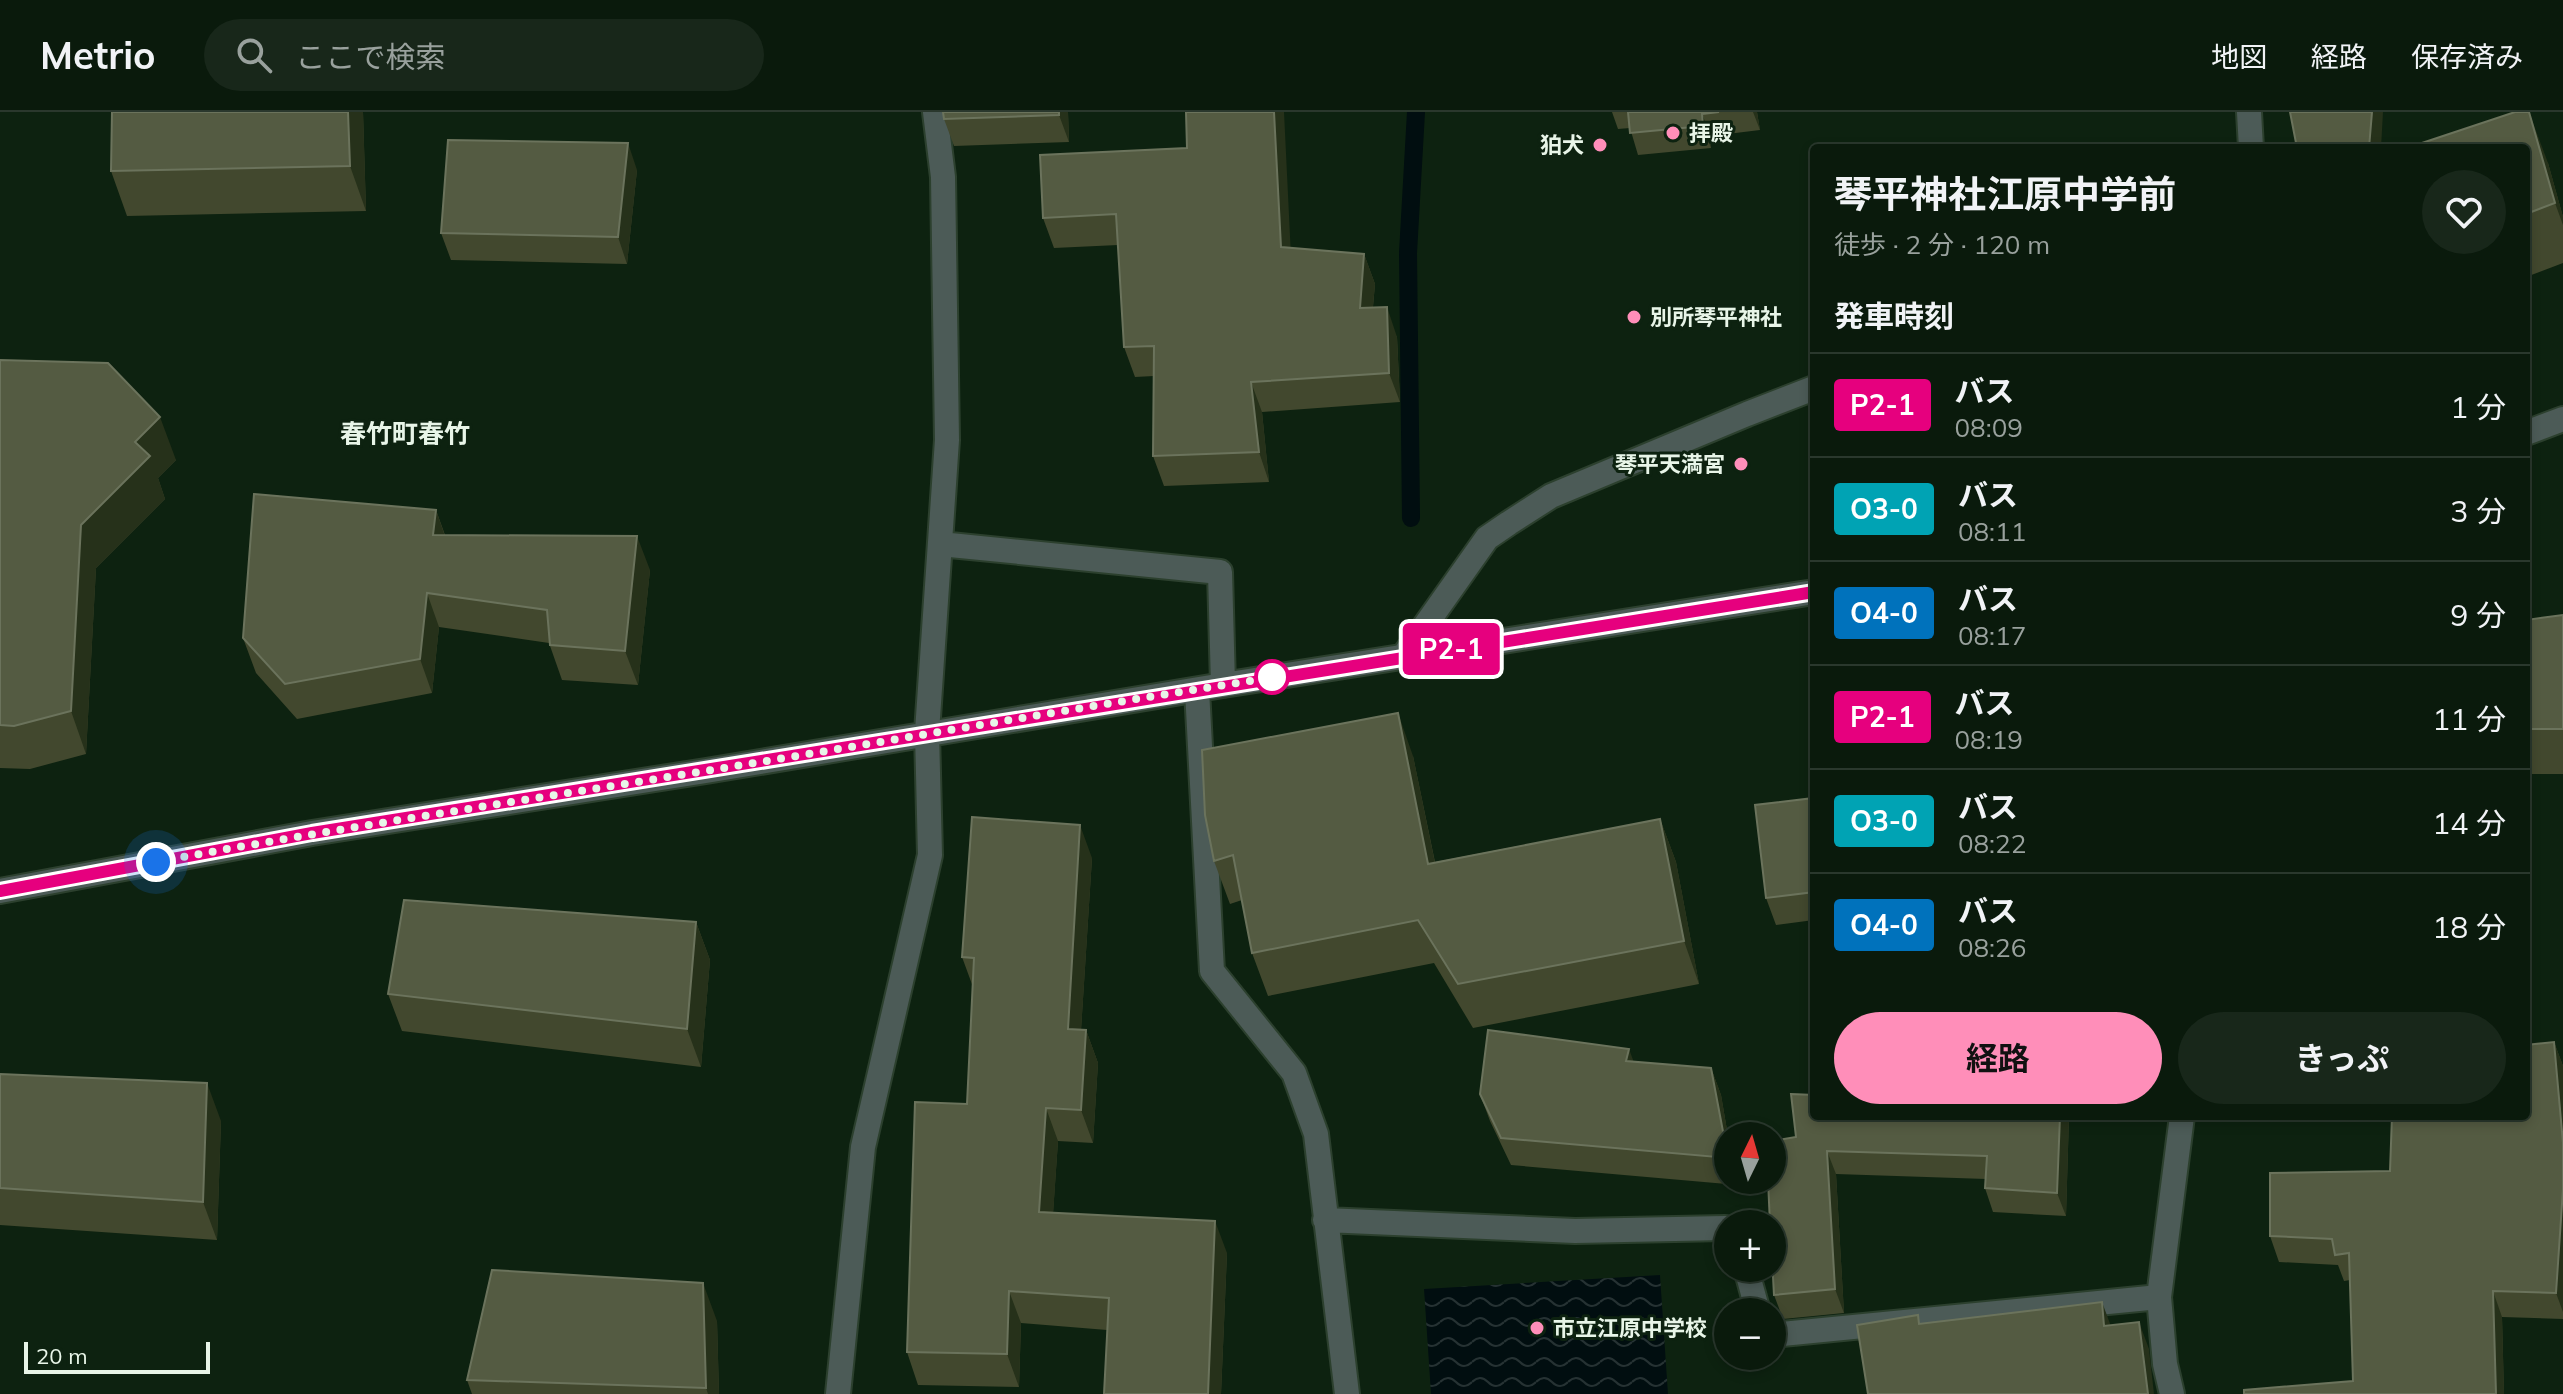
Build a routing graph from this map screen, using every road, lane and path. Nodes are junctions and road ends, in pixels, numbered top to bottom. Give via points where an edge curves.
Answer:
1 (935, 112) edge
2 (2249, 112) edge
3 (2251, 144) edge
4 (1810, 390) edge
5 (2563, 419) edge
6 (2530, 431) edge
7 (940, 544) junction
8 (1810, 593) edge
9 (1403, 657) junction
10 (1223, 685) junction
11 (1197, 690) junction
12 (927, 732) junction
13 (0, 891) edge
14 (2181, 1120) edge
15 (1325, 1220) junction
16 (1714, 1228) edge
17 (2159, 1297) junction
18 (1786, 1334) edge
19 (838, 1394) edge
20 (1347, 1394) edge
21 (2172, 1394) edge

1 - 7 street via 943,177 947,440
2 - 3 street
4 - 9 street via 1551,496 1509,523 1487,538
5 - 6 street
7 - 10 street via 1220,572
7 - 12 street
8 - 9 street
9 - 10 street
10 - 11 street
11 - 12 street
11 - 15 street via 1212,971 1294,1073 1316,1134
12 - 13 street via 312,833
12 - 19 street via 930,855 863,1147
14 - 17 street
15 - 16 street via 1575,1231
15 - 20 street
17 - 18 street
17 - 21 street

